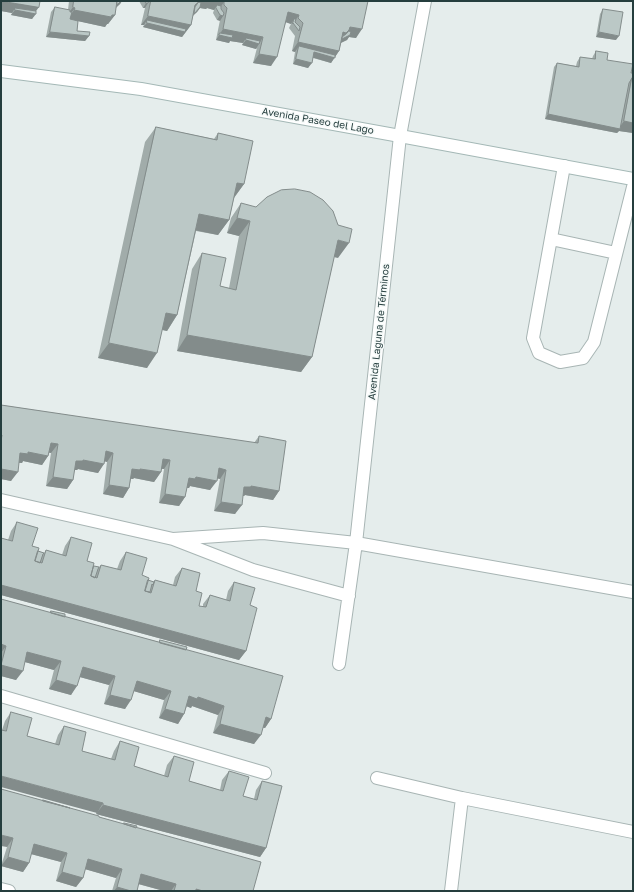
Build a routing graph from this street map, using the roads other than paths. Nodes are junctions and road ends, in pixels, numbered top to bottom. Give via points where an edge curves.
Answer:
1 (425, 1) edge
2 (1, 72) edge
3 (400, 136) junction
4 (564, 166) junction
5 (633, 179) edge
6 (633, 187) edge
7 (551, 238) junction
8 (616, 253) junction
9 (1, 500) edge
10 (173, 539) junction
11 (356, 543) junction
12 (633, 592) edge
13 (349, 596) junction
14 (340, 664) dead end
15 (1, 696) edge
16 (265, 773) dead end
17 (377, 778) dead end
18 (462, 798) junction
19 (633, 832) edge
20 (1, 889) edge
21 (9, 891) edge
22 (451, 891) edge

1 - 3 street, Avenida Laguna de Términos
2 - 3 street, Avenida Paseo del Lago via 141,90
3 - 4 street, Avenida Paseo del Lago
3 - 11 street, Avenida Laguna de Términos
4 - 5 street, Avenida Paseo del Lago
4 - 7 street
6 - 8 street
7 - 8 street
7 - 8 street via 533,338 539,353 560,362 583,358 594,342
9 - 10 street
10 - 11 street via 263,533
10 - 13 street via 253,570
11 - 12 street
11 - 13 street, Avenida Laguna de Términos
13 - 14 street, Avenida Laguna de Términos
15 - 16 street
17 - 18 street
18 - 19 street
18 - 22 street
20 - 21 street

